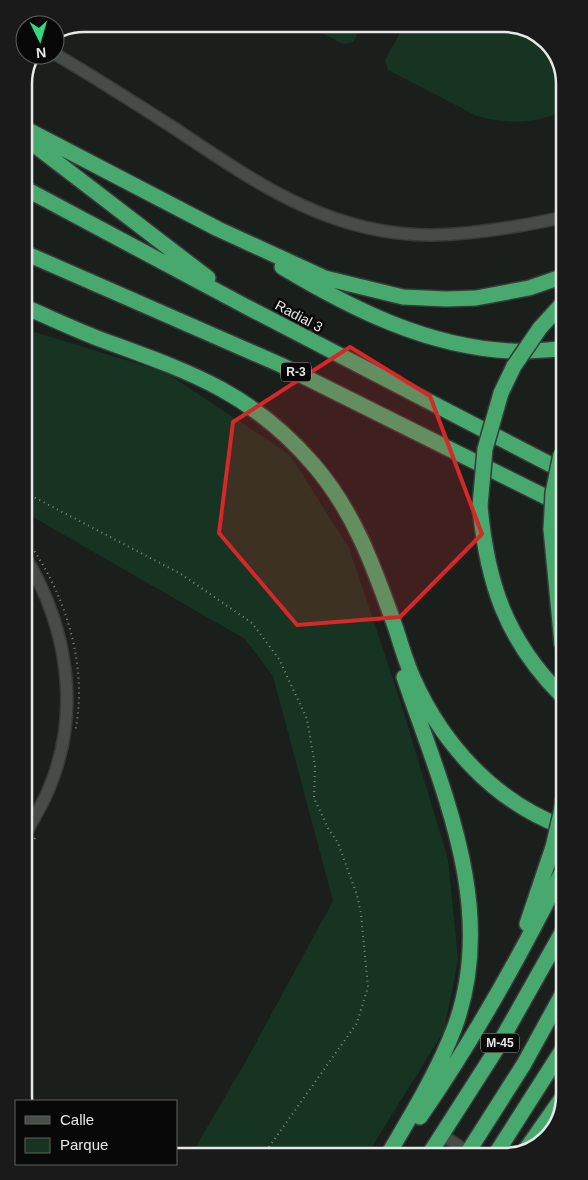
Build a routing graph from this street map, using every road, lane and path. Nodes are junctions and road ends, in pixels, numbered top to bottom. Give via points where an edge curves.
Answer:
1 (65, 60) edge
2 (33, 133) edge
3 (33, 144) edge
4 (33, 193) edge
5 (556, 219) edge
6 (218, 229) junction
7 (33, 256) edge
8 (556, 279) edge
9 (245, 306) junction
10 (33, 310) edge
11 (556, 310) edge
12 (556, 349) edge
13 (556, 467) edge
14 (556, 482) edge
15 (33, 496) edge
16 (556, 502) edge
17 (372, 562) junction
18 (33, 569) edge
19 (556, 581) edge
20 (556, 689) edge
21 (556, 814) edge
22 (32, 820) edge
23 (556, 836) edge
24 (556, 884) edge
25 (556, 943) edge
26 (556, 1006) edge
27 (472, 1036) junction
28 (556, 1060) edge
29 (554, 1109) edge
30 (551, 1115) edge
31 (544, 1123) junction
32 (442, 1134) junction
33 (534, 1138) edge
34 (269, 1147) edge
35 (392, 1148) edge
36 (400, 1148) edge
37 (433, 1148) edge
38 (462, 1148) edge
39 (471, 1148) edge
40 (500, 1148) edge

1 - 5 street via 253,181 340,221 385,231 431,235 507,228
2 - 6 highway
3 - 9 highway
4 - 9 highway, Radial 3 / R-3
6 - 8 highway via 326,278 403,297 476,298 529,288
6 - 12 highway via 335,299 396,325 472,345 511,351
7 - 16 highway, R-3 via 281,364
9 - 13 highway, Radial 3 / R-3
10 - 17 highway via 178,367 228,391 258,412 285,434 314,465 360,533
11 - 20 highway, bridge via 514,366 501,393 485,449 480,506 493,586 527,656
14 - 19 highway, bridge via 551,529
15 - 34 path via 181,574 252,623 280,659 307,718 315,766 314,798 338,843 357,895 368,987 357,1023
17 - 21 highway via 413,677 436,721 471,767 498,792 537,817
17 - 35 highway via 384,614 458,839 467,877 471,929 467,982 454,1027 432,1079
18 - 22 street via 42,585 59,633 66,669 67,706 62,747 50,786
23 - 27 highway, bridge via 525,928
24 - 27 highway
25 - 32 highway, M-45 via 494,1053
26 - 39 highway, M-45 via 524,1064
27 - 36 highway
28 - 40 highway
29 - 31 highway
30 - 31 highway
31 - 33 highway
32 - 37 highway, M-45
32 - 38 street, M-45

